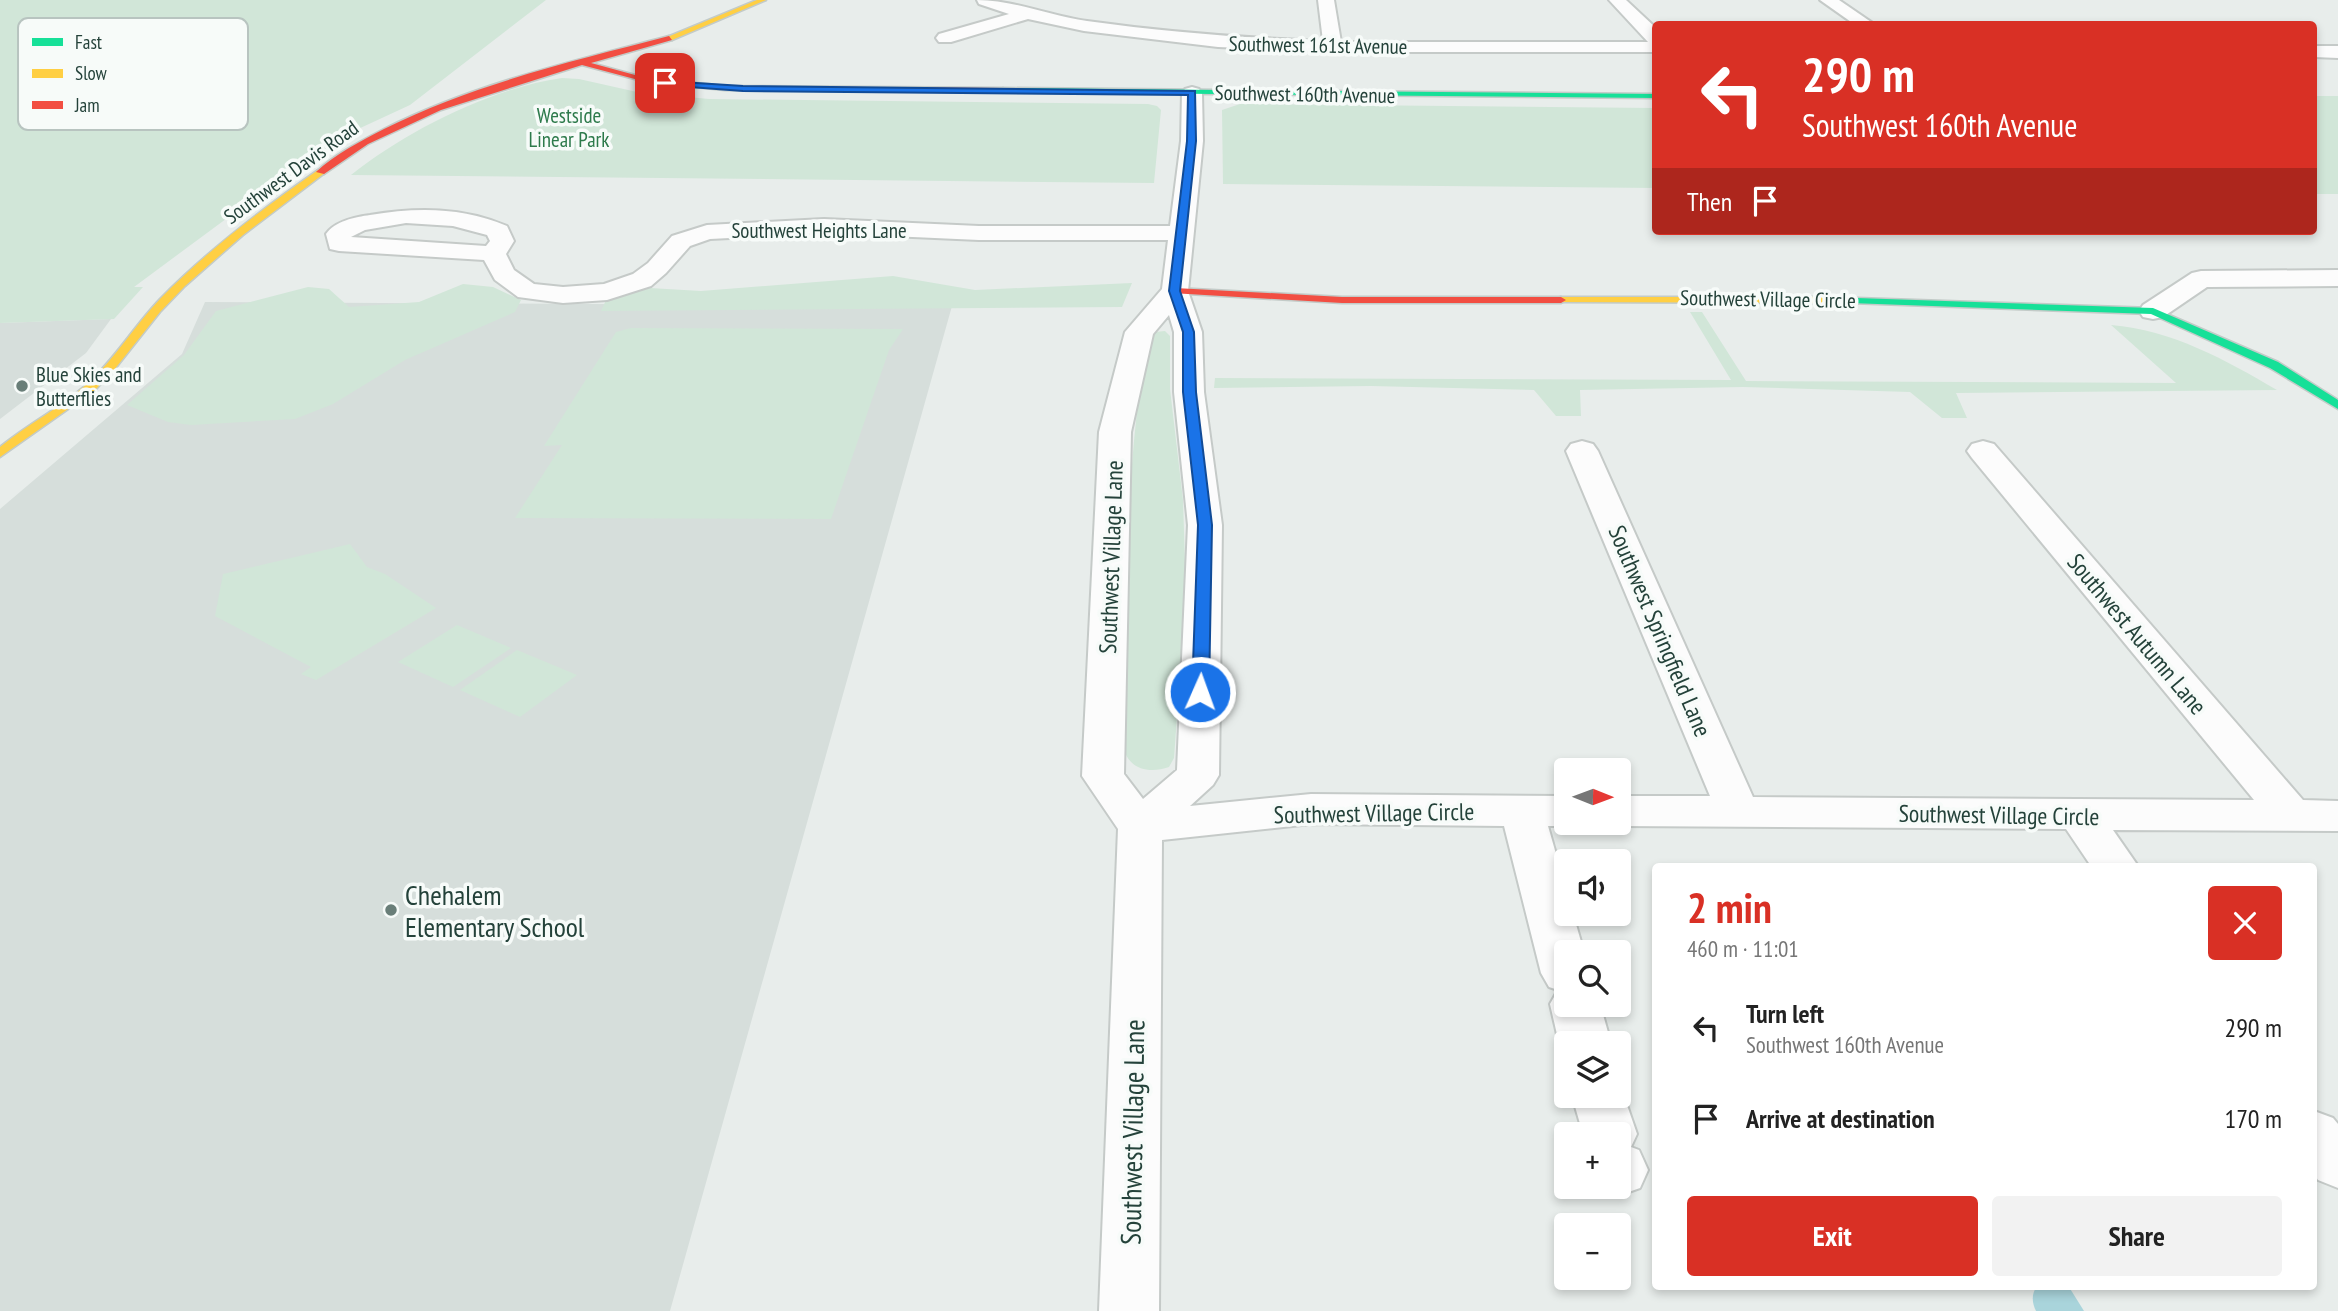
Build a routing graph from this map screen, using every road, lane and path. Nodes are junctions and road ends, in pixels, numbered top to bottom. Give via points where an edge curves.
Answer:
1 (763, 0) edge
2 (985, 0) edge
3 (1326, 0) edge
4 (1617, 0) edge
5 (1828, 0) edge
6 (1027, 14) junction
7 (1860, 21) edge
8 (1652, 35) edge
9 (945, 38) dead end
10 (1334, 47) junction
11 (1652, 47) edge
12 (2317, 52) edge
13 (2338, 52) edge
14 (580, 62) junction
15 (1192, 93) junction
16 (1652, 96) edge
17 (1182, 233) junction
18 (494, 254) junction
19 (2338, 278) edge
20 (1175, 291) junction
21 (2153, 311) junction
22 (2338, 405) edge
23 (60, 413) junction
24 (45, 440) dead end
25 (1582, 451) dead end
26 (1983, 451) dead end
27 (0, 453) edge
28 (1544, 811) edge
29 (1631, 811) edge
30 (1738, 812) junction
31 (2081, 816) junction
32 (2338, 816) edge
33 (2292, 817) junction
34 (1140, 827) junction
35 (2113, 863) edge
36 (1562, 940) edge
37 (2317, 1138) edge
38 (2338, 1163) edge
39 (1129, 1311) edge

1 - 14 street, Southwest Davis Road via 668,38
2 - 6 street, Southwest 161st Avenue
3 - 10 street
4 - 8 street
5 - 7 street
6 - 9 street
6 - 10 street, Southwest 161st Avenue via 1178,39
10 - 11 street, Southwest 161st Avenue
12 - 13 street
14 - 15 street, Southwest 160th Avenue via 646,80 709,88
14 - 23 street, Southwest Davis Road via 448,104 349,153 195,270 121,355
15 - 16 street, Southwest 160th Avenue
15 - 17 street
17 - 18 street, Southwest Heights Lane via 979,233 824,226 707,232 681,241 642,280 607,292 563,296 527,291 504,275
17 - 20 street
18 - 18 street, Southwest Heights Lane via 502,241 498,231 482,223 439,217 381,219 338,234 339,244
19 - 21 street via 2201,279
20 - 21 street, Southwest Village Circle via 1342,300 1801,299
20 - 34 street, Southwest Village Lane via 1139,332 1115,432 1103,776
20 - 34 street via 1188,332 1189,392 1205,525 1198,775
21 - 22 street, Southwest Village Circle via 2274,365
23 - 24 street, Southwest Davis Road
23 - 27 street, Southwest Davis Road
25 - 30 street, Southwest Springfield Lane
26 - 33 street, Southwest Autumn Lane
28 - 34 street, Southwest Village Circle via 1311,809
28 - 36 street
29 - 30 street, Southwest Village Circle
30 - 31 street, Southwest Village Circle
31 - 33 street, Southwest Village Circle
31 - 35 street
32 - 33 street, Southwest Village Circle
34 - 39 street, Southwest Village Lane
37 - 38 street

